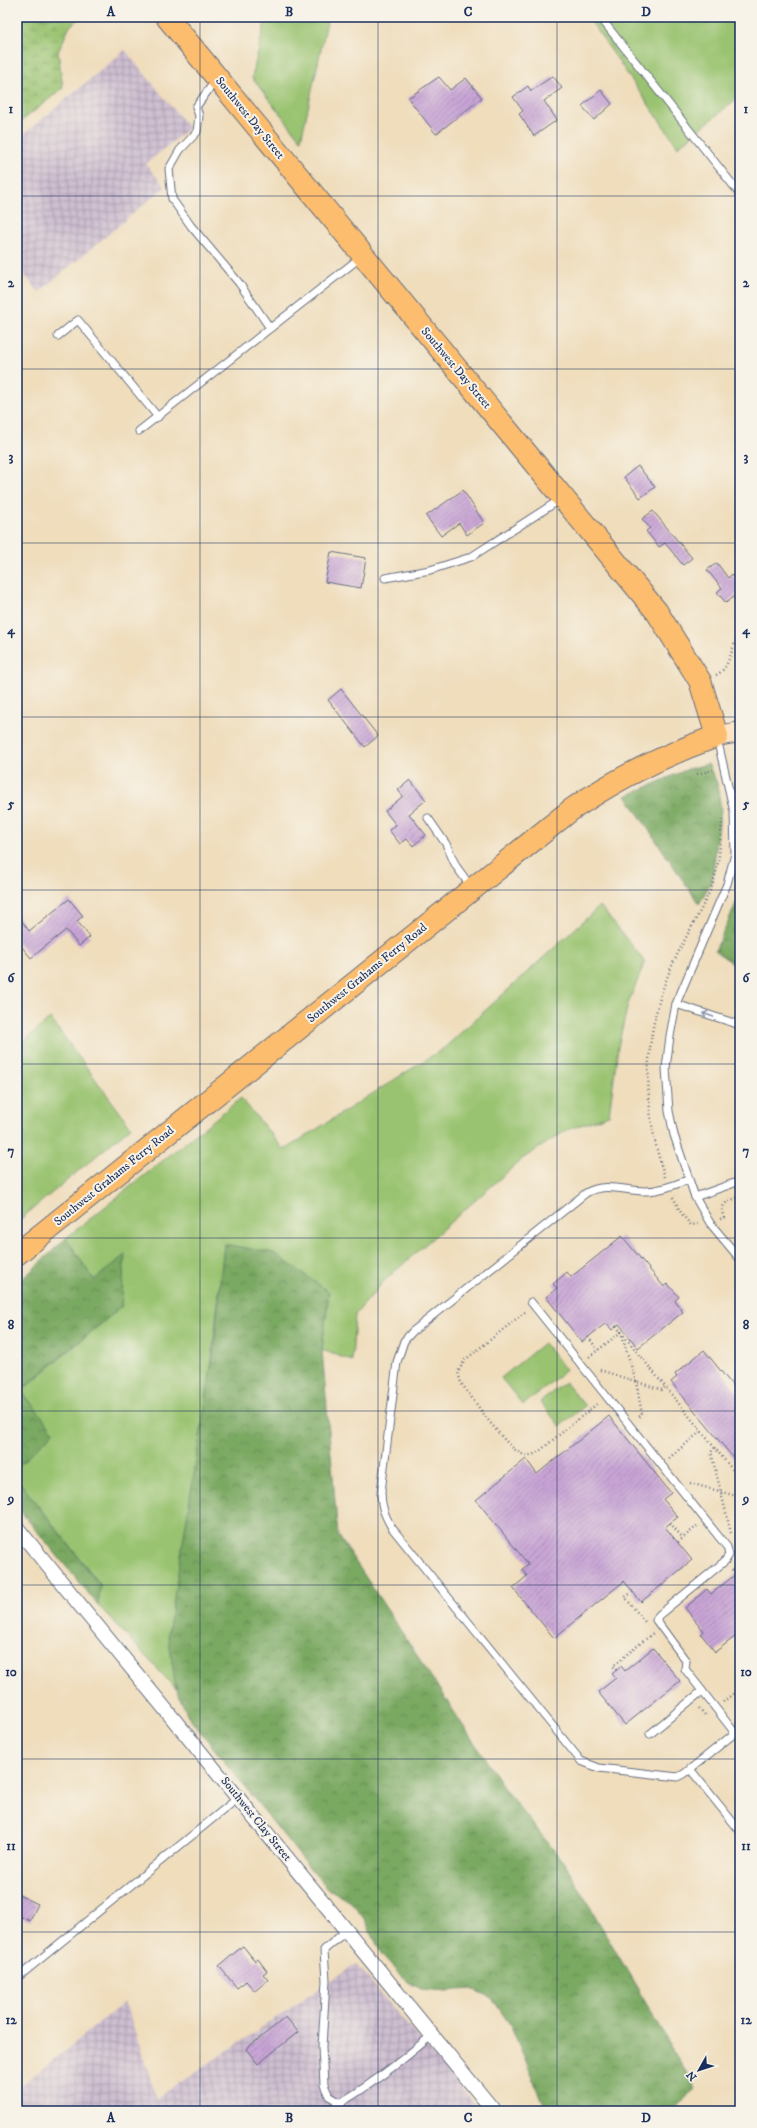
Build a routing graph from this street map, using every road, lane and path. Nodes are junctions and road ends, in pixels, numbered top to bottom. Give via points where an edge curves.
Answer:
1 (167, 17) edge
2 (600, 17) edge
3 (217, 79) junction
4 (740, 194) edge
5 (363, 256) junction
6 (270, 328) junction
7 (58, 336) dead end
8 (158, 417) junction
9 (139, 432) dead end
10 (563, 497) junction
11 (385, 578) dead end
12 (740, 634) edge
13 (700, 681) junction
14 (740, 732) edge
15 (716, 736) junction
16 (428, 818) dead end
17 (473, 888) junction
18 (676, 1004) junction
19 (740, 1026) edge
20 (688, 1180) junction
21 (740, 1181) edge
22 (695, 1197) junction
23 (17, 1254) edge
24 (740, 1260) edge
25 (532, 1304) joint
26 (616, 1326) dead end
27 (621, 1332) junction
28 (588, 1337) dead end
29 (598, 1350) junction
30 (581, 1364) junction
31 (636, 1382) junction
32 (665, 1387) junction
33 (606, 1397) junction
34 (629, 1425) junction
35 (701, 1431) junction
36 (715, 1448) junction
37 (661, 1464) junction
38 (672, 1478) junction
39 (740, 1479) edge
40 (721, 1492) junction
41 (740, 1497) edge
42 (705, 1520) junction
43 (670, 1523) dead end
44 (17, 1528) edge
45 (731, 1535) dead end
46 (683, 1538) junction
47 (678, 1542) dead end
48 (740, 1565) edge
49 (733, 1571) dead end
50 (633, 1592) dead end
51 (660, 1628) junction
52 (654, 1633) junction
53 (616, 1670) dead end
54 (702, 1691) junction
55 (738, 1731) edge
56 (650, 1734) dead end
57 (690, 1769) junction
58 (238, 1798) junction
59 (740, 1831) edge
60 (347, 1930) junction
61 (17, 1978) edge
62 (432, 2034) junction
63 (340, 2103) junction
64 (488, 2109) edge
65 (326, 2111) edge

1 - 3 main road, Southwest Day Street
2 - 4 lane
3 - 5 main road, Southwest Day Street
3 - 6 lane via 196,107 199,116 197,132 180,150 168,169 172,199 239,283
5 - 6 lane
5 - 10 main road, Southwest Day Street
6 - 8 lane
7 - 8 lane via 78,320
8 - 9 lane
10 - 11 lane via 471,557 430,570
10 - 13 main road, Southwest Day Street via 657,612
12 - 13 path via 723,671
13 - 15 main road, Southwest Day Street
14 - 15 main road, Southwest Grahams Ferry Road
15 - 17 main road, Southwest Grahams Ferry Road via 640,767 598,791
15 - 18 lane via 734,812 735,854 727,884
16 - 17 lane via 446,844 456,866
17 - 23 main road, Southwest Grahams Ferry Road
19 -> 18 lane
18 - 20 lane via 666,1068 674,1135
20 - 22 lane
20 - 57 lane via 650,1190 603,1187 586,1192 412,1332 404,1342 397,1362 381,1505 392,1528 582,1761 599,1768 662,1776 678,1777
21 - 22 lane
22 - 24 lane via 710,1223
25 - 30 lane
25 - 33 path via 465,1360 458,1372 461,1383 509,1444 521,1454 537,1453
26 - 27 path
27 - 29 path
27 - 31 path
27 - 32 path
28 - 29 path
29 - 30 path
30 - 31 path
30 - 33 lane
31 - 32 path via 662,1390
31 - 34 path via 642,1414
32 - 35 path
33 - 34 lane
34 - 37 lane
35 - 36 path
35 - 37 path
36 - 39 path
36 - 40 path via 711,1452
37 - 38 lane
38 - 40 path
38 - 42 lane
40 - 41 path
40 - 45 path
42 - 46 path
42 - 51 lane via 727,1547 729,1555 656,1618
43 - 46 path
44 - 58 street, Southwest Clay Street
46 - 47 path
48 - 49 path
50 - 52 path via 626,1598
51 - 52 path
51 - 54 lane via 684,1658 685,1669
52 - 53 path via 613,1666
54 - 55 lane
54 - 56 lane
55 - 57 lane
57 - 59 lane
58 - 60 street, Southwest Clay Street
58 - 61 lane
60 - 62 street, Southwest Clay Street
60 - 63 lane via 324,1950 324,2085 329,2096
62 - 63 lane via 386,2073
62 - 64 street, Southwest Clay Street
63 - 65 lane

